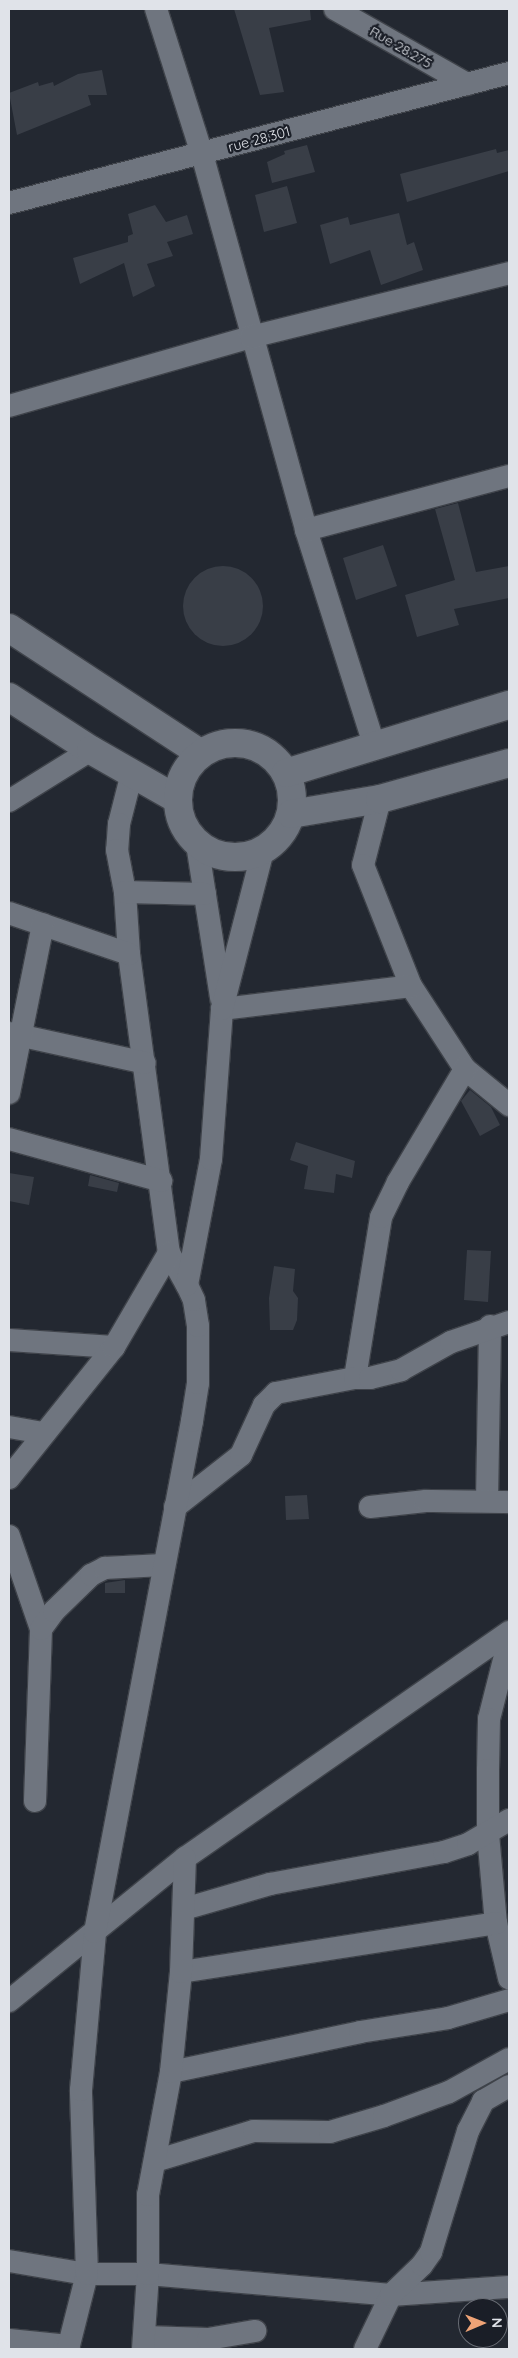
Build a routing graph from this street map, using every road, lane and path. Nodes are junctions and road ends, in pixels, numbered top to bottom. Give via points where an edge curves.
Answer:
1 (156, 9) edge
2 (335, 9) edge
3 (509, 74) edge
4 (467, 84) junction
5 (202, 154) junction
6 (9, 203) edge
7 (509, 273) edge
8 (251, 336) junction
9 (9, 406) edge
10 (509, 476) edge
11 (306, 530) junction
12 (9, 628) edge
13 (9, 697) edge
14 (509, 705) edge
15 (374, 744) junction
16 (91, 750) junction
17 (200, 753) junction
18 (509, 763) edge
19 (132, 772) junction
20 (286, 773) junction
21 (177, 799) junction
22 (380, 799) junction
23 (9, 801) edge
24 (291, 814) junction
25 (197, 844) junction
26 (263, 850) junction
27 (125, 892) junction
28 (205, 894) junction
29 (9, 913) edge
30 (43, 924) junction
31 (128, 954) junction
32 (411, 986) junction
33 (222, 1009) junction
34 (14, 1034) edge
35 (145, 1063) junction
36 (465, 1069) junction
37 (9, 1093) edge
38 (509, 1105) edge
39 (9, 1140) edge
40 (161, 1181) junction
41 (169, 1252) junction
42 (186, 1285) junction
43 (500, 1324) edge
44 (9, 1340) edge
45 (114, 1348) junction
46 (355, 1378) junction
47 (9, 1428) edge
48 (44, 1433) junction
49 (9, 1478) edge
50 (498, 1501) edge
51 (174, 1506) junction
52 (370, 1507) dead end
53 (9, 1536) edge
54 (162, 1565) junction
55 (41, 1629) junction
56 (509, 1632) edge
57 (509, 1640) edge
58 (35, 1801) dead end
59 (509, 1820) edge
60 (488, 1834) junction
61 (184, 1858) junction
62 (184, 1909) junction
63 (496, 1923) junction
64 (94, 1932) junction
65 (181, 1972) junction
66 (509, 1978) edge
67 (509, 2000) edge
68 (9, 2001) edge
69 (509, 2059) edge
70 (171, 2072) junction
71 (509, 2086) edge
72 (155, 2161) junction
73 (9, 2261) edge
74 (87, 2274) junction
75 (148, 2274) junction
76 (509, 2287) edge
77 (391, 2294) junction
78 (255, 2331) dead end
79 (9, 2340) edge
80 (145, 2343) edge
81 (67, 2348) edge
82 (366, 2349) edge

1 - 5 street
2 - 4 street, Rue 28.275
3 - 4 street, rue 28.301
4 - 5 street, rue 28.301
5 - 6 street, rue 28.301
5 - 8 street
7 - 8 street
8 - 9 street
8 - 11 street
10 - 11 street
11 - 15 street
12 - 17 main road
13 - 16 main road
14 - 15 main road
15 - 20 main road
16 - 19 main road
16 - 23 street
17 - 20 main road via 223,743 248,743 270,754
17 - 21 main road via 184,771
18 - 22 main road
19 - 21 main road
19 - 27 street via 118,841
20 - 24 main road via 292,793
21 - 25 main road via 185,830
22 - 24 main road
22 - 32 street via 363,865
24 - 26 main road via 281,835
25 - 26 main road via 218,856 241,858
25 - 28 street
26 - 33 street
27 - 28 street
27 - 31 street
28 - 33 street
29 - 30 street
30 - 31 street
30 - 34 street
31 - 35 street
32 - 33 street
32 - 36 street
33 - 42 street via 211,1159
34 - 35 street
34 - 37 street
35 - 40 street
36 - 38 street
36 - 46 street via 381,1216
39 - 40 street
40 - 41 street
41 - 42 street
41 - 45 street
42 - 51 street via 194,1300 198,1326 198,1383
43 - 46 street via 451,1342 401,1370 370,1378
43 - 50 street
44 - 45 street
45 - 48 street
46 - 51 street via 308,1385 270,1396 241,1455
47 - 48 street
48 - 49 street
50 - 52 street via 426,1501
51 - 54 street
53 - 55 street
54 - 55 street via 105,1568 91,1575 54,1610
54 - 64 street
55 - 58 street
56 - 61 street
57 - 60 street via 489,1719
59 - 60 street
60 - 62 street via 444,1852 270,1884
60 - 63 street
61 - 62 street
61 - 64 street
62 - 65 street
63 - 65 street
63 - 66 street
64 - 68 street
64 - 74 street via 81,2090
65 - 70 street
67 - 70 street via 448,2018 360,2032
69 - 72 street via 449,2092 330,2132 254,2131
70 - 72 street
71 - 77 street via 483,2101 468,2131 431,2252 422,2266
72 - 75 street via 148,2195
73 - 74 street
74 - 75 street
74 - 81 street
75 - 77 street
75 - 80 street
76 - 77 street
77 - 82 street
78 - 80 street via 208,2339
79 - 81 street

